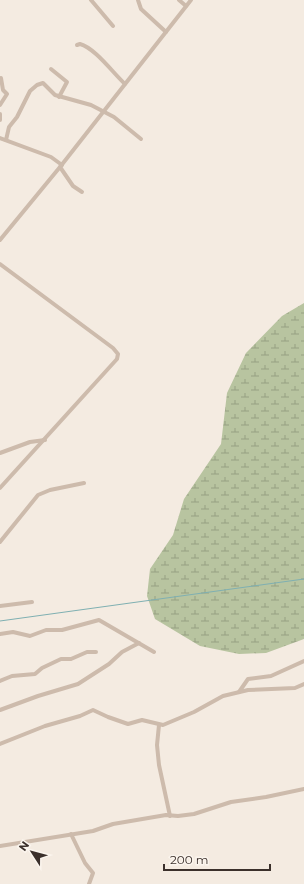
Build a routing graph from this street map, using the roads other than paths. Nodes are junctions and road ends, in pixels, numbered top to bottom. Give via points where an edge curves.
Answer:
1 (91, 0) edge
2 (138, 0) edge
3 (179, 0) edge
4 (191, 0) edge
5 (186, 6) junction
6 (113, 26) dead end
7 (166, 32) junction
8 (77, 45) dead end
9 (51, 69) dead end
10 (1, 78) dead end
11 (125, 84) junction
12 (59, 97) junction
13 (0, 105) edge
14 (104, 111) junction
15 (0, 114) edge
16 (0, 120) edge
17 (0, 138) edge
18 (141, 139) dead end
19 (6, 140) junction
20 (61, 166) junction
21 (82, 192) dead end
22 (0, 240) edge
23 (0, 264) edge
24 (44, 440) junction
25 (0, 453) edge
26 (84, 483) dead end
27 (0, 488) edge
28 (0, 542) edge
29 (32, 602) dead end
30 (0, 606) edge
31 (0, 634) edge
32 (139, 643) junction
33 (96, 652) dead end
34 (154, 652) dead end
35 (304, 662) edge
36 (0, 681) edge
37 (304, 684) edge
38 (240, 692) junction
39 (0, 710) edge
40 (159, 725) junction
41 (0, 744) edge
42 (304, 789) edge
43 (170, 816) junction
44 (71, 834) junction
45 (0, 846) edge
46 (89, 884) edge

1 - 6 street
2 - 7 street via 142,9
3 - 5 street
4 - 5 street
5 - 7 street
7 - 11 street
8 - 11 street via 84,45 93,51
9 - 12 street via 67,82
10 - 13 street via 7,94
11 - 14 street
12 - 14 street via 82,102
12 - 19 street via 43,83 32,88 9,127
14 - 18 street
14 - 20 street
15 - 16 street
17 - 19 street
19 - 20 street via 51,157
20 - 21 street via 73,186
20 - 22 street
23 - 24 street via 114,348 118,354 117,359
24 - 25 street via 30,442
24 - 27 street
26 - 28 street via 38,495
29 - 30 street
31 - 32 street via 13,632 30,636 46,630 62,630 99,620
32 - 34 street
32 - 39 street via 122,652 109,664 78,684
33 - 36 street via 61,659 34,674 12,676
35 - 38 street via 271,676 248,679
37 - 38 street via 295,688
38 - 40 street via 223,696 180,718
40 - 41 street via 142,720 128,724 93,710
40 - 43 street via 159,765
42 - 43 street via 266,798 231,802 194,814
43 - 44 street via 113,824 94,831
44 - 45 street
44 - 46 street via 85,863 93,873

